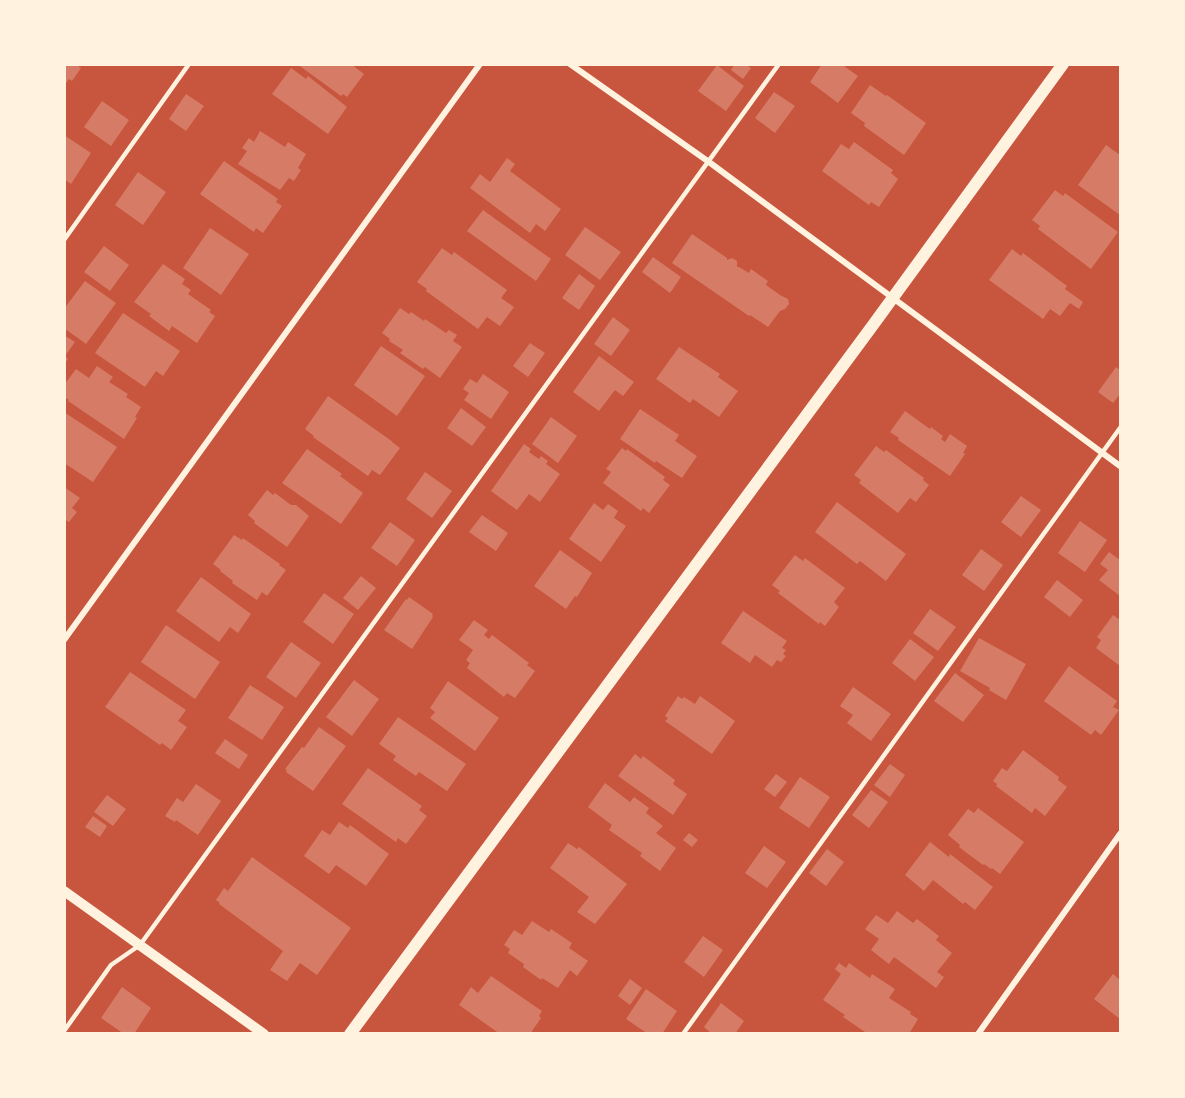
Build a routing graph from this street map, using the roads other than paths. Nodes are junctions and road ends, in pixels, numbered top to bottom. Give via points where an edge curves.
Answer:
1 (189, 64) edge
2 (480, 64) edge
3 (570, 64) edge
4 (779, 64) edge
5 (1063, 64) edge
6 (709, 162) junction
7 (64, 240) edge
8 (894, 297) junction
9 (1120, 428) edge
10 (1103, 453) junction
11 (1120, 466) edge
12 (64, 640) edge
13 (1120, 834) edge
14 (64, 891) edge
15 (140, 945) junction
16 (64, 1030) edge
17 (264, 1034) edge
18 (350, 1034) edge
19 (683, 1034) edge
20 (978, 1034) edge

1 - 7 lane
2 - 12 street
3 - 6 street
4 - 6 lane
5 - 8 main road
6 - 8 street
6 - 15 lane
8 - 10 street
8 - 18 main road
9 - 10 lane
10 - 11 street
10 - 19 lane
13 - 20 street
14 - 15 street
15 - 16 lane via 111,965
15 - 17 street

